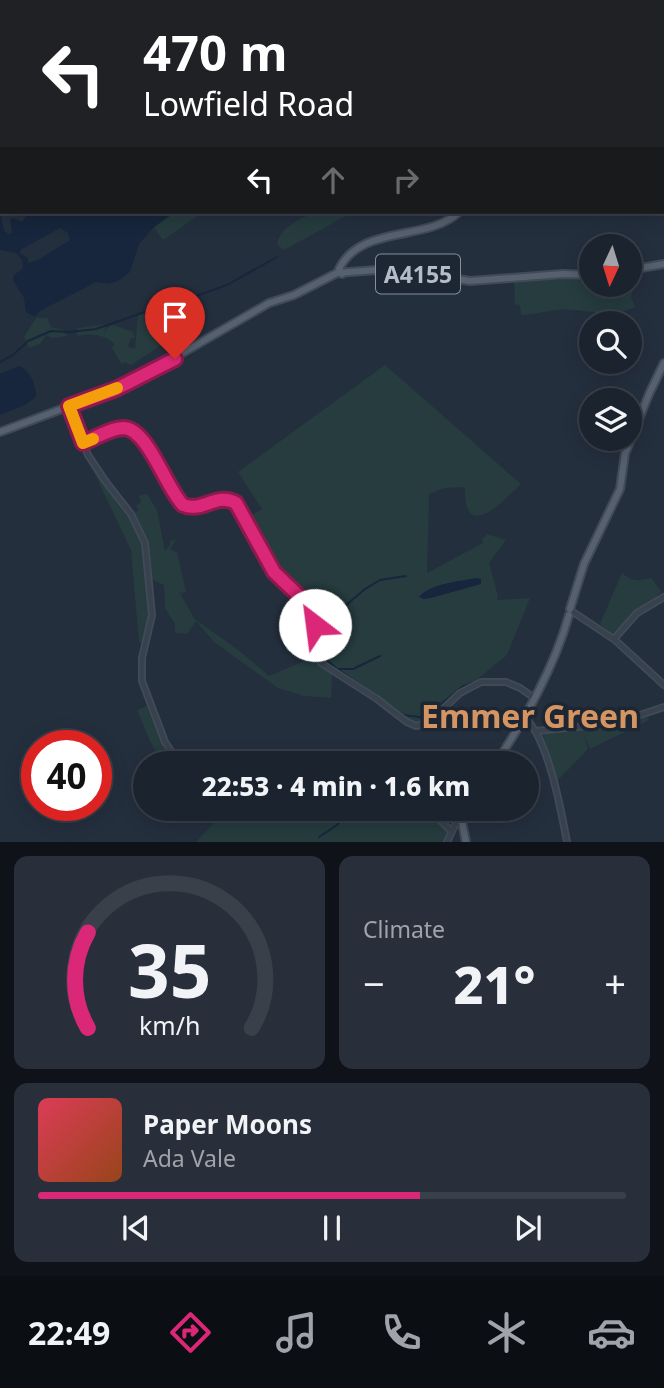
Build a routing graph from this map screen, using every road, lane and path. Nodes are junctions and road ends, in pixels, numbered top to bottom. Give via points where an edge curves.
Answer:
1 (456, 214) edge
2 (664, 264) edge
3 (642, 268) edge
4 (341, 272) junction
5 (579, 275) edge
6 (664, 363) edge
7 (69, 410) junction
8 (0, 432) edge
9 (83, 443) junction
10 (664, 597) edge
11 (570, 612) junction
12 (614, 639) junction
13 (664, 685) edge
14 (533, 698) junction
15 (664, 707) edge
16 (523, 716) junction
17 (536, 731) junction
18 (171, 751) edge
19 (503, 751) edge
20 (441, 821) edge
21 (462, 822) joint
22 (451, 831) junction
23 (447, 842) edge
24 (466, 842) edge
25 (566, 842) edge

1 - 4 main road via 445,223 363,246 348,257
2 - 3 main road
4 - 5 main road, A4155 via 405,271 470,281
4 - 7 main road, A4155 via 269,303 162,366
6 - 11 main road via 625,454 622,485 584,564
7 - 8 main road, A4155
7 - 9 street
9 - 14 street via 129,429 150,452 183,505 198,508 221,498 236,503 274,572 299,596 314,621 314,647 321,663 407,722 416,726 428,723 475,684 498,680
9 - 18 street via 145,543 152,615 142,681
10 - 12 street via 638,613
11 - 12 street
11 - 14 main road via 556,655
12 - 13 street
14 - 16 main road
15 - 17 street via 617,723
16 - 17 street
16 - 19 main road
17 - 25 street via 558,796
20 - 22 street
21 - 22 street
21 - 24 main road
22 - 23 street

